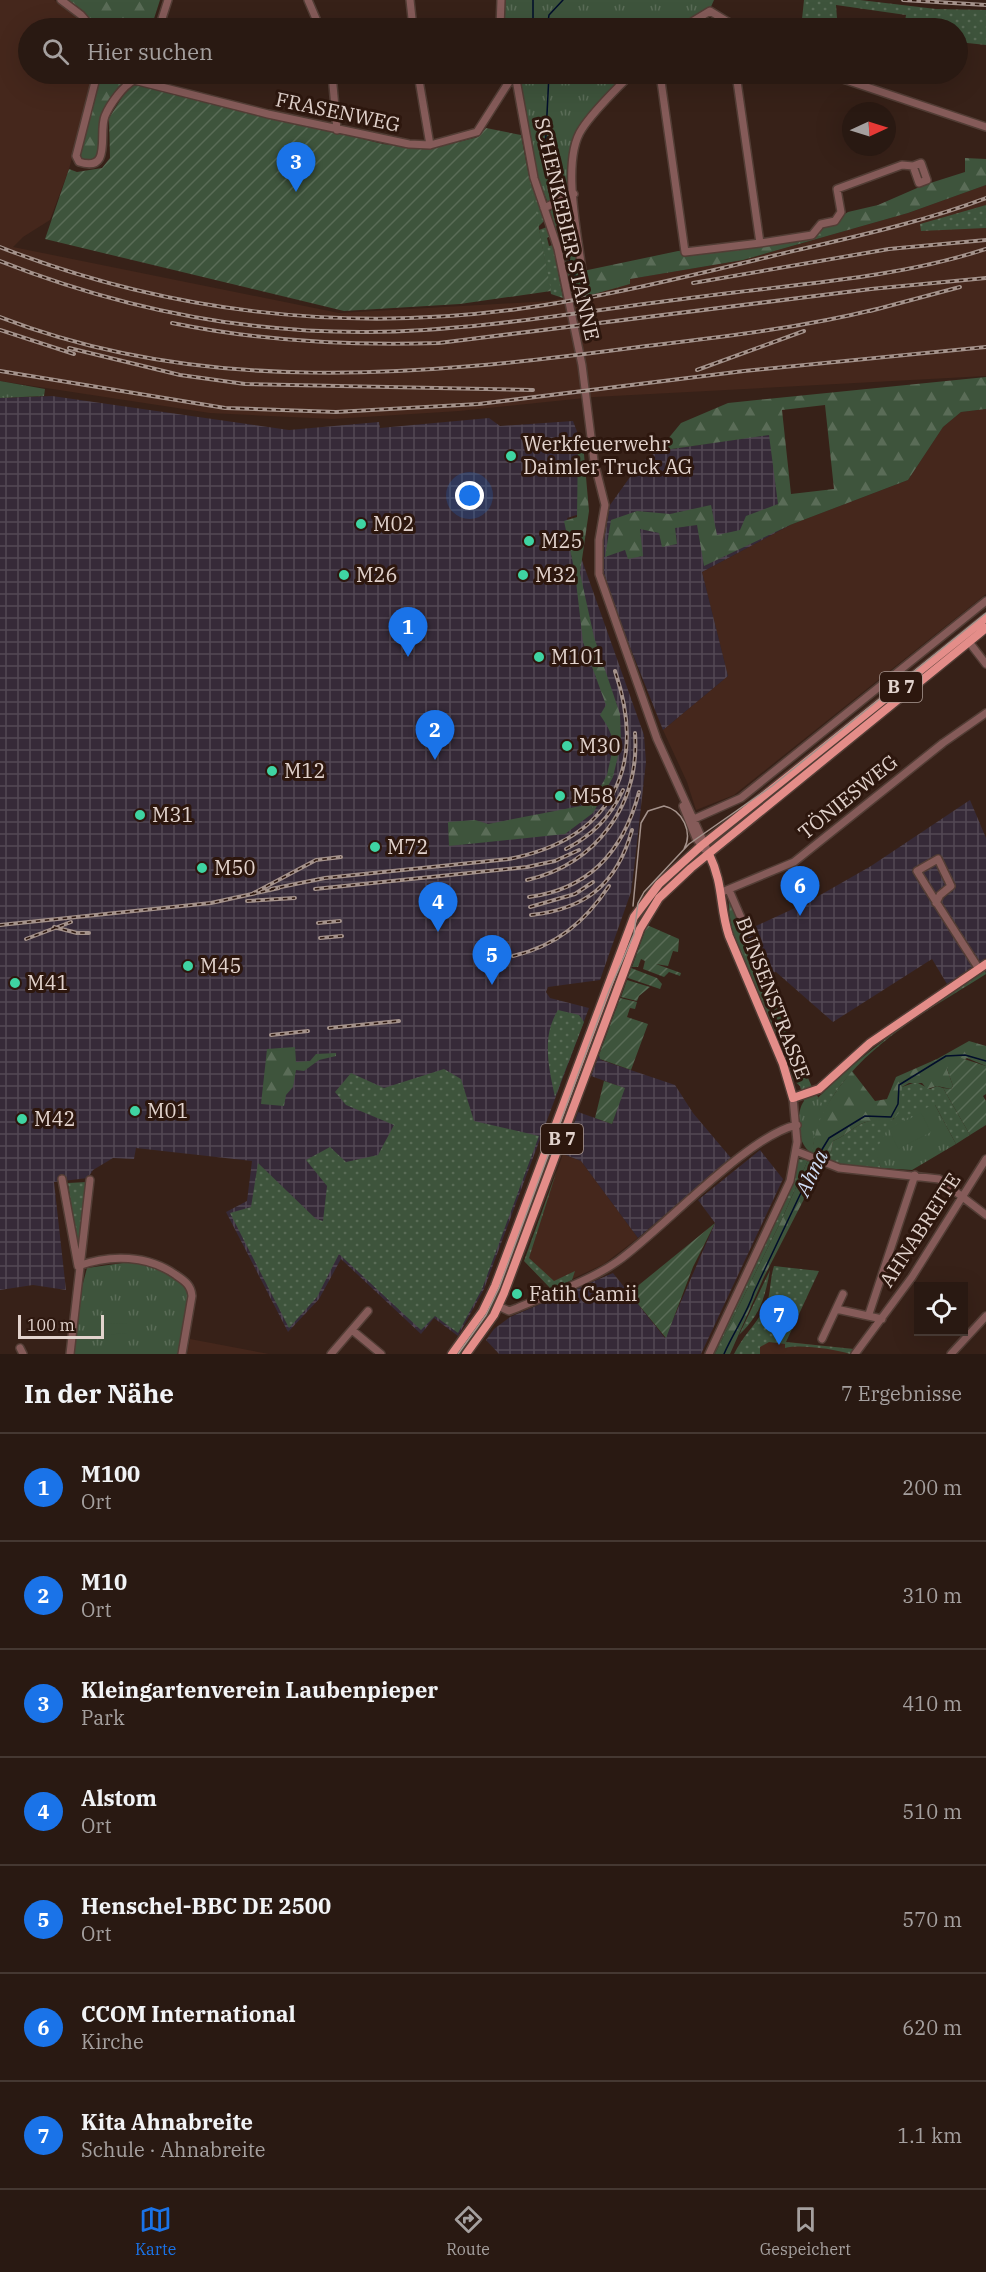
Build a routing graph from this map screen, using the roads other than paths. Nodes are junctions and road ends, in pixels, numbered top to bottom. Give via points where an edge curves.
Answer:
1 (61, 0) edge
2 (168, 0) edge
3 (308, 0) edge
4 (410, 0) edge
5 (501, 0) edge
6 (84, 18) edge
7 (162, 18) edge
8 (316, 18) edge
9 (412, 18) edge
10 (500, 18) edge
11 (698, 18) edge
12 (719, 18) edge
13 (95, 84) edge
14 (127, 84) edge
15 (163, 84) edge
16 (333, 84) edge
17 (420, 84) edge
18 (506, 84) edge
19 (518, 84) edge
20 (622, 84) edge
21 (661, 84) edge
22 (737, 84) edge
23 (858, 84) edge
24 (503, 88) junction
25 (519, 90) junction
26 (986, 127) edge
27 (337, 130) junction
28 (430, 144) junction
29 (913, 166) dead end
30 (574, 194) junction
31 (544, 208) junction
32 (760, 243) junction
33 (582, 271) dead end
34 (986, 601) edge
35 (986, 618) edge
36 (986, 628) edge
37 (969, 642) junction
38 (986, 664) edge
39 (986, 713) edge
40 (672, 772) junction
41 (694, 819) junction
42 (703, 845) junction
43 (709, 854) junction
44 (726, 891) junction
45 (936, 903) junction
46 (745, 927) dead end
47 (982, 966) edge
48 (793, 1098) junction
49 (797, 1125) junction
50 (796, 1151) junction
51 (986, 1159) edge
52 (915, 1175) junction
53 (62, 1179) dead end
54 (90, 1180) dead end
55 (963, 1195) junction
56 (986, 1215) edge
57 (78, 1266) junction
58 (843, 1294) dead end
59 (498, 1306) junction
60 (836, 1309) junction
61 (368, 1311) dead end
62 (869, 1314) junction
63 (986, 1316) edge
64 (882, 1318) junction
65 (352, 1330) junction
66 (822, 1339) dead end
67 (70, 1354) edge
68 (182, 1354) edge
69 (331, 1354) edge
70 (381, 1354) edge
71 (452, 1354) edge
72 (466, 1354) edge
73 (709, 1354) edge
74 (855, 1354) edge
75 (951, 1354) edge

1 - 6 street
2 - 7 street
3 - 8 street
4 - 9 street
5 - 10 street
11 - 12 street via 710,11
13 - 14 street, FRASENWEG via 76,156 88,165 103,154 105,116
15 - 27 street, FRASENWEG
16 - 27 street
17 - 28 street
18 - 24 street, FRASENWEG
19 - 25 street, SCHENKEBIER STANNE
20 - 30 street via 581,130 572,161
21 - 32 street via 686,252
22 - 32 street
23 - 26 street
24 - 25 street
24 - 28 street, FRASENWEG via 477,132
25 - 31 street, SCHENKEBIER STANNE via 534,178
27 - 28 street, FRASENWEG via 408,144
29 - 32 street via 902,165 837,189 841,212 835,220 820,224 812,236
30 - 31 street
30 - 33 street
31 - 40 street, SCHENKEBIER STANNE via 558,249 578,344 594,461 605,504 599,574
34 - 41 street via 741,798
35 - 42 main road, B 7
36 - 37 main road, B 7
37 - 38 street
37 - 43 main road, B 7
39 - 44 street, TÖNIESWEG via 794,862
40 - 41 street, SCHENKEBIER STANNE
40 - 42 street, SCHENKEBIER STANNE via 675,788
41 - 42 street, SCHENKEBIER STANNE
42 - 43 street
42 - 71 main road, B 7 via 659,884 634,918 495,1286 483,1311
43 - 44 main road, BUNSENSTRASSE
43 - 59 main road, B 7 via 659,898 640,929
44 - 46 street, BUNSENSTRASSE
44 - 48 main road, BUNSENSTRASSE via 724,920 729,936 783,1064
45 - 45 street via 951,886 938,859 918,871
45 - 47 street
47 - 48 main road via 870,1043 819,1089
48 - 49 street, BUNSENSTRASSE
49 - 50 street, BUNSENSTRASSE
49 - 59 street via 779,1131 745,1155 616,1262 518,1308 509,1311
50 - 52 street via 839,1168
50 - 73 street, BUNSENSTRASSE via 782,1203
51 - 55 street, AHNABREITE
52 - 55 street via 939,1179
52 - 62 street, AHNABREITE
53 - 57 street
54 - 57 street via 83,1252
55 - 56 street
55 - 64 street, AHNABREITE
57 - 67 street
57 - 68 street via 144,1259 158,1263 185,1282 192,1289 192,1296
58 - 60 street
59 - 72 main road, B 7
60 - 62 street
60 - 66 street
61 - 65 street
62 - 64 street
63 - 75 street
64 - 74 street, AHNABREITE
65 - 69 street
65 - 70 street

